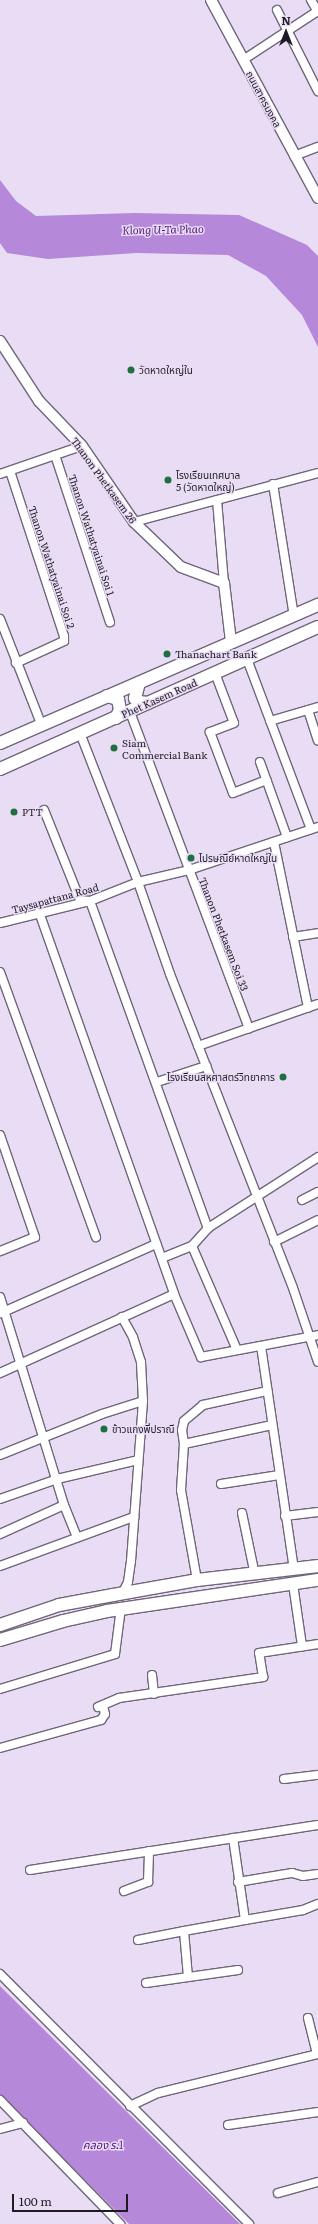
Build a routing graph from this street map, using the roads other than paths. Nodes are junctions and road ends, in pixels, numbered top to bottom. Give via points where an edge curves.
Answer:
1 (211, 0) edge
2 (311, 0) edge
3 (277, 10) dead end
4 (318, 11) edge
5 (288, 30) junction
6 (243, 60) junction
7 (318, 90) edge
8 (318, 147) edge
9 (294, 156) junction
10 (317, 194) edge
11 (0, 342) edge
12 (82, 446) junction
13 (55, 455) junction
14 (10, 471) junction
15 (318, 473) edge
16 (0, 474) edge
17 (273, 484) junction
18 (217, 500) junction
19 (134, 522) junction
20 (224, 583) junction
21 (318, 605) edge
22 (294, 616) junction
23 (0, 619) edge
24 (110, 622) dead end
25 (318, 627) edge
26 (231, 642) junction
27 (247, 659) junction
28 (16, 663) junction
29 (215, 673) junction
30 (139, 682) junction
31 (107, 696) junction
32 (148, 704) junction
33 (318, 707) edge
34 (308, 710) junction
35 (130, 712) junction
36 (116, 718) junction
37 (270, 721) junction
38 (42, 726) junction
39 (80, 733) junction
40 (318, 740) edge
41 (0, 743) edge
42 (260, 762) dead end
43 (0, 769) edge
44 (267, 780) junction
45 (44, 810) dead end
46 (314, 828) edge
47 (287, 838) junction
48 (274, 842) junction
49 (189, 870) junction
50 (138, 882) junction
51 (90, 901) junction
52 (39, 912) junction
53 (0, 923) edge
54 (318, 933) edge
55 (293, 937) junction
56 (0, 972) edge
57 (318, 1004) edge
58 (308, 1008) junction
59 (249, 1028) junction
60 (198, 1046) junction
61 (206, 1066) junction
62 (157, 1082) junction
63 (0, 1135) edge
64 (318, 1157) edge
65 (318, 1192) edge
66 (257, 1198) junction
67 (302, 1200) dead end
68 (318, 1220) edge
69 (208, 1228) junction
70 (96, 1237) dead end
71 (274, 1242) junction
72 (156, 1244) junction
73 (192, 1246) junction
74 (0, 1251) edge
75 (162, 1258) junction
76 (174, 1294) junction
77 (0, 1297) edge
78 (2, 1313) edge
79 (122, 1317) junction
80 (314, 1336) edge
81 (261, 1346) junction
82 (237, 1350) junction
83 (318, 1362) edge
84 (22, 1363) junction
85 (0, 1374) edge
86 (267, 1392) junction
87 (143, 1401) junction
88 (272, 1425) junction
89 (44, 1436) junction
90 (184, 1444) junction
91 (0, 1455) edge
92 (138, 1460) junction
93 (280, 1475) junction
94 (57, 1479) junction
95 (221, 1484) dead end
96 (0, 1499) edge
97 (64, 1505) junction
98 (318, 1512) edge
99 (242, 1513) dead end
100 (286, 1516) junction
101 (134, 1517) junction
102 (0, 1534) edge
103 (77, 1538) junction
104 (0, 1566) edge
105 (318, 1566) edge
106 (294, 1570) junction
107 (255, 1575) junction
108 (197, 1580) junction
109 (318, 1580) edge
110 (293, 1584) junction
111 (122, 1594) junction
112 (120, 1608) junction
113 (0, 1624) edge
114 (0, 1642) edge
115 (318, 1644) edge
116 (302, 1646) junction
117 (152, 1675) dead end
118 (0, 1689) edge
119 (154, 1694) junction
120 (0, 1748) edge
121 (318, 1774) edge
122 (284, 1779) dead end
123 (318, 1825) edge
124 (233, 1838) junction
125 (149, 1851) junction
126 (30, 1870) dead end
127 (318, 1874) edge
128 (238, 1882) junction
129 (124, 1891) dead end
130 (318, 1904) edge
131 (245, 1920) junction
132 (184, 1931) junction
133 (138, 1940) dead end
134 (238, 1970) dead end
135 (0, 1974) edge
136 (188, 1977) junction
137 (146, 1983) dead end
138 (308, 2018) dead end
139 (317, 2054) edge
140 (0, 2100) edge
141 (130, 2106) junction
142 (318, 2112) edge
143 (23, 2123) junction
144 (228, 2124) dead end
145 (0, 2129) edge
146 (318, 2182) edge
147 (278, 2193) dead end
148 (120, 2224) edge
149 (249, 2224) edge

1 - 6 street, ถนนสาครมงคล
2 - 4 street
3 - 5 street
4 - 5 street
5 - 6 street
5 - 7 street
6 - 9 street, ถนนสาครมงคล
8 - 9 street
9 - 10 street, ถนนสาครมงคล
11 - 12 street, Thanon Phetkasem 26 via 39,401
12 - 13 street
12 - 19 street, Thanon Phetkasem 26
13 - 14 street
13 - 24 street, Thanon Wathatyainai Soi 1
14 - 16 street
14 - 28 street, Thanon Wathatyainai Soi 2 via 64,636 64,642
15 - 17 street
17 - 18 street
17 - 22 street
18 - 19 street
18 - 20 street
19 - 20 street, Thanon Phetkasem 26 via 181,567
20 - 26 street
21 - 22 main road
22 - 26 main road
23 - 28 street
25 - 27 main road, Phet Kasem Road
26 - 30 main road
27 - 29 main road, Phet Kasem Road
27 - 37 street
28 - 38 street
29 - 32 main road, Phet Kasem Road
29 - 44 street via 234,723 210,732 233,793
30 - 31 main road
30 - 32 main road via 135,698
31 - 36 main road via 118,699 120,710
31 - 38 main road
32 - 35 main road, Phet Kasem Road
33 - 34 street
34 - 37 street
34 - 40 street
35 - 36 main road, Phet Kasem Road
35 - 49 street, Thanon Phetkasem Soi 33
36 - 39 main road, Phet Kasem Road
37 - 46 street
38 - 41 main road
39 - 43 main road, Phet Kasem Road
39 - 50 street
42 - 44 street
44 - 47 street
45 - 51 street via 80,900
46 - 47 street, Taysapattana Road
47 - 48 street, Taysapattana Road
48 - 49 street, Taysapattana Road
48 - 55 street
49 - 50 street, Taysapattana Road
49 - 59 street, Thanon Phetkasem Soi 33
50 - 51 street, Taysapattana Road
50 - 60 street
51 - 52 street, Taysapattana Road
51 - 62 street
52 - 53 street, Taysapattana Road
52 - 72 street
54 - 55 street
55 - 58 street
56 - 70 street
57 - 58 street
58 - 59 street
59 - 60 street
60 - 61 street
61 - 62 street
61 - 66 street
62 - 69 street
63 - 74 street via 35,1237
64 - 66 street
65 - 67 street
66 - 69 street
66 - 71 street
68 - 71 street
69 - 73 street
71 - 80 street
72 - 75 street
72 - 78 street
73 - 75 street
73 - 82 street
75 - 76 street
76 - 79 street
76 - 82 street via 201,1358
77 - 78 street
78 - 84 street
79 - 84 street
79 - 87 street via 133,1336 141,1362
80 - 81 street
80 - 83 street
81 - 82 street
81 - 86 street
84 - 85 street
84 - 89 street
86 - 88 street
86 - 90 street via 203,1405 184,1421
87 - 89 street
87 - 92 street
88 - 90 street
88 - 93 street
89 - 91 street
89 - 94 street
90 - 108 street via 181,1490
92 - 94 street
92 - 101 street
93 - 95 street
93 - 100 street
94 - 96 street
94 - 97 street
97 - 102 street
97 - 103 street
98 - 100 street
99 - 107 street
100 - 106 street
101 - 103 street
101 - 111 street via 128,1582
103 - 104 street
105 - 106 main road
106 - 107 main road
107 - 108 main road
108 - 111 main road
109 - 110 main road
110 - 112 main road
110 - 116 street
111 - 113 main road via 59,1605
112 - 114 main road via 22,1632
112 - 118 street via 115,1654
115 - 116 street
116 - 119 street via 259,1653 263,1677
117 - 119 street
119 - 120 street via 118,1698 100,1706 105,1714 101,1720
121 - 122 street
123 - 124 street
124 - 125 street
124 - 128 street
125 - 126 street
125 - 129 street via 148,1882
127 - 128 street via 303,1876 292,1873
128 - 131 street
130 - 131 street via 303,1910
131 - 132 street
132 - 133 street
132 - 136 street
134 - 136 street
135 - 141 street
136 - 137 street
138 - 139 street
139 - 141 street via 158,2093
140 - 143 street
141 - 149 street
142 - 144 street
143 - 145 street
143 - 148 street
146 - 147 street

